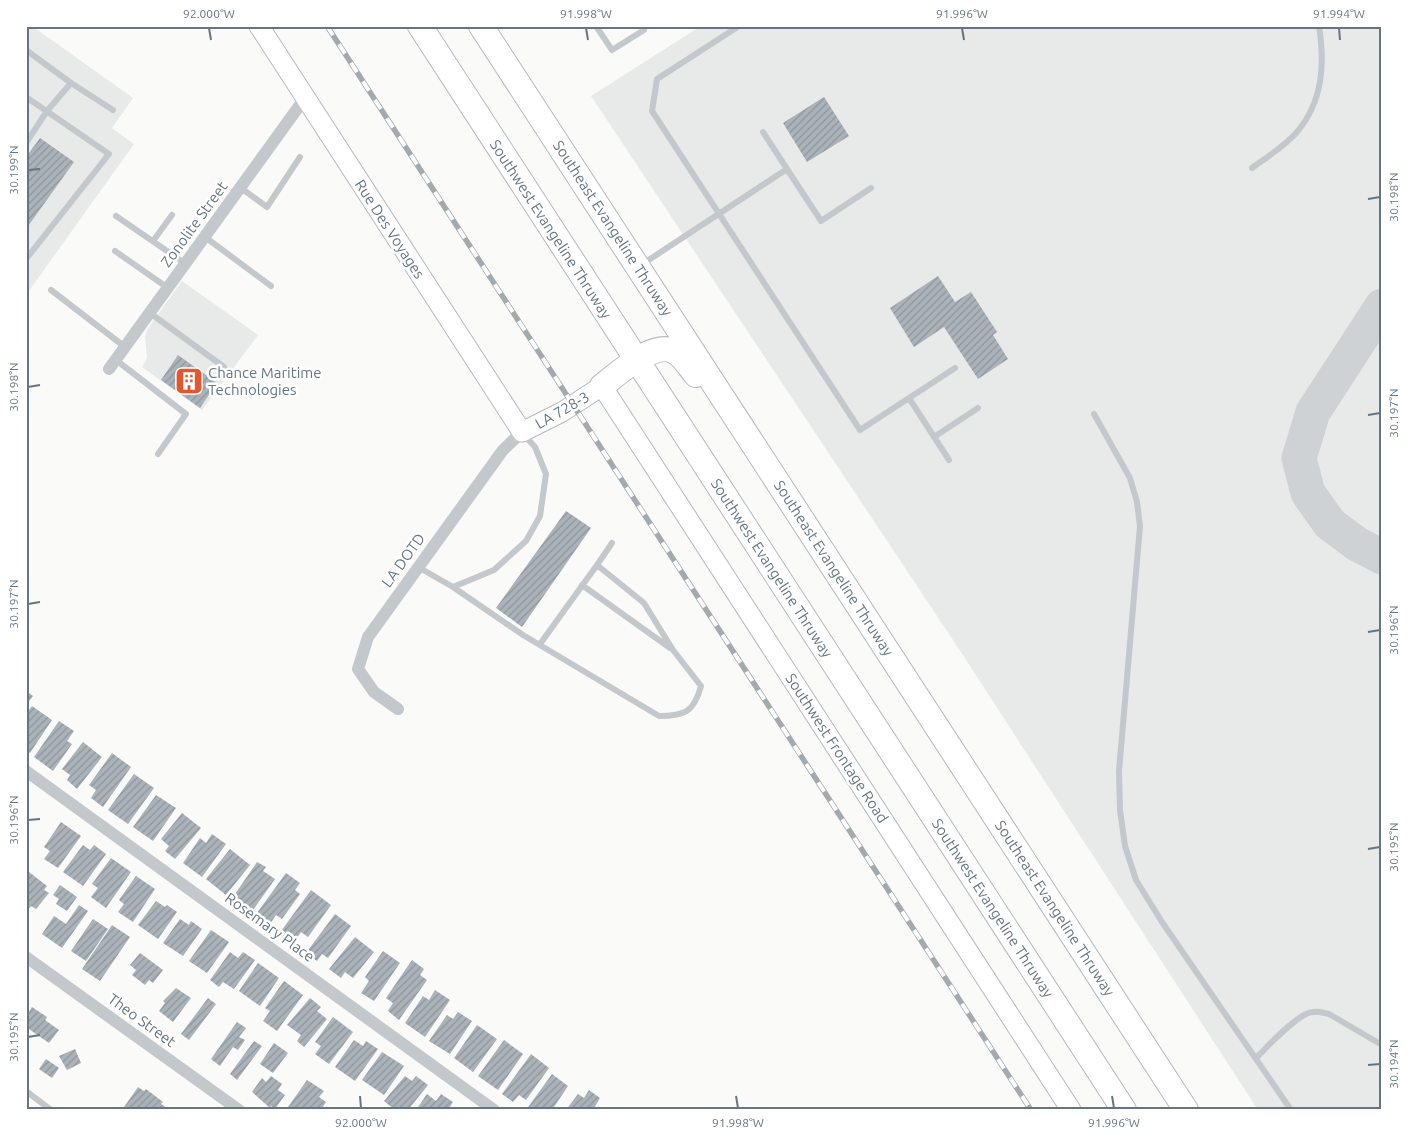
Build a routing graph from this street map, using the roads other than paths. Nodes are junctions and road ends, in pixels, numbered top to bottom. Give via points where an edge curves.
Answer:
1 (259, 26) edge
2 (420, 26) edge
3 (481, 26) edge
4 (596, 26) edge
5 (641, 26) edge
6 (739, 26) edge
7 (1319, 26) edge
8 (26, 50) edge
9 (71, 83) junction
10 (26, 97) edge
11 (305, 98) junction
12 (113, 110) dead end
13 (46, 112) junction
14 (763, 132) dead end
15 (26, 143) edge
16 (300, 157) dead end
17 (1252, 168) dead end
18 (787, 170) junction
19 (240, 188) junction
20 (871, 188) dead end
21 (720, 214) junction
22 (172, 215) dead end
23 (116, 216) dead end
24 (205, 237) junction
25 (153, 242) junction
26 (115, 251) dead end
27 (26, 259) edge
28 (186, 264) junction
29 (638, 267) junction
30 (271, 286) dead end
31 (168, 288) junction
32 (51, 290) dead end
33 (150, 313) junction
34 (125, 347) junction
35 (637, 361) junction
36 (113, 364) joint
37 (224, 367) dead end
38 (955, 368) dead end
39 (602, 386) junction
40 (720, 391) junction
41 (909, 398) junction
42 (978, 408) dead end
43 (668, 409) junction
44 (1094, 414) dead end
45 (522, 432) junction
46 (934, 436) junction
47 (158, 454) dead end
48 (949, 460) dead end
49 (612, 543) dead end
50 (597, 565) junction
51 (418, 567) junction
52 (582, 585) junction
53 (453, 587) junction
54 (540, 644) junction
55 (673, 650) junction
56 (398, 709) dead end
57 (26, 771) edge
58 (26, 957) edge
59 (1382, 1045) edge
60 (1256, 1058) junction
61 (26, 1091) edge
62 (51, 1110) edge
63 (239, 1110) edge
64 (494, 1110) edge
65 (1071, 1110) edge
66 (1124, 1110) edge
67 (1186, 1110) edge
68 (1291, 1110) edge

1 - 11 main road, Rue Des Voyages
2 - 35 highway, Southwest Evangeline Thruway
3 - 29 highway, Southeast Evangeline Thruway
4 - 5 lane via 612,50 644,30
6 - 21 lane via 657,80 652,111
7 - 17 lane via 1323,50 1322,78 1312,108 1297,132
8 - 9 lane
9 - 12 lane
9 - 13 lane
10 - 13 lane
11 - 19 street, Zonolite Street
11 - 45 main road, Rue Des Voyages
13 - 15 lane
13 - 27 lane via 109,154
14 - 18 lane
16 - 19 lane via 267,207
18 - 20 lane via 821,221
18 - 21 lane
19 - 24 street, Zonolite Street
21 - 29 lane
21 - 41 lane via 860,430
22 - 25 lane
23 - 25 lane
24 - 28 street, Zonolite Street
24 - 30 lane
25 - 28 lane
26 - 31 lane
28 - 31 street, Zonolite Street
29 - 40 highway, Southeast Evangeline Thruway
31 - 33 street, Zonolite Street
32 - 34 lane
33 - 34 street, Zonolite Street
33 - 37 lane
34 - 36 street, Zonolite Street
35 - 39 highway
35 - 40 highway via 654,350 670,349 682,357 695,374
35 - 43 highway, Southwest Evangeline Thruway
36 - 47 lane via 186,414
38 - 41 lane
39 - 43 highway via 626,384
39 - 45 main road, LA 728-3 via 562,412
39 - 65 main road, Southwest Frontage Road
40 - 67 highway, Southeast Evangeline Thruway
41 - 46 lane
42 - 46 lane
43 - 66 highway, Southwest Evangeline Thruway
44 - 60 lane via 1130,478 1140,526 1119,771 1120,810 1126,846 1136,880
45 - 51 street, LA DOTD via 503,450
45 - 53 lane via 535,447 546,474 540,516 526,540 494,570
46 - 48 lane
49 - 50 lane
50 - 52 lane
50 - 55 lane via 644,603
51 - 53 lane
51 - 56 street, LA DOTD via 368,637 358,669 374,692
52 - 54 lane
52 - 55 lane
53 - 54 lane
54 - 55 lane via 659,716 688,712 697,700 701,686
57 - 64 street, Rosemary Place
58 - 63 street, Theo Street
59 - 60 lane via 1329,1014 1312,1012 1297,1020
60 - 68 lane
61 - 62 lane

